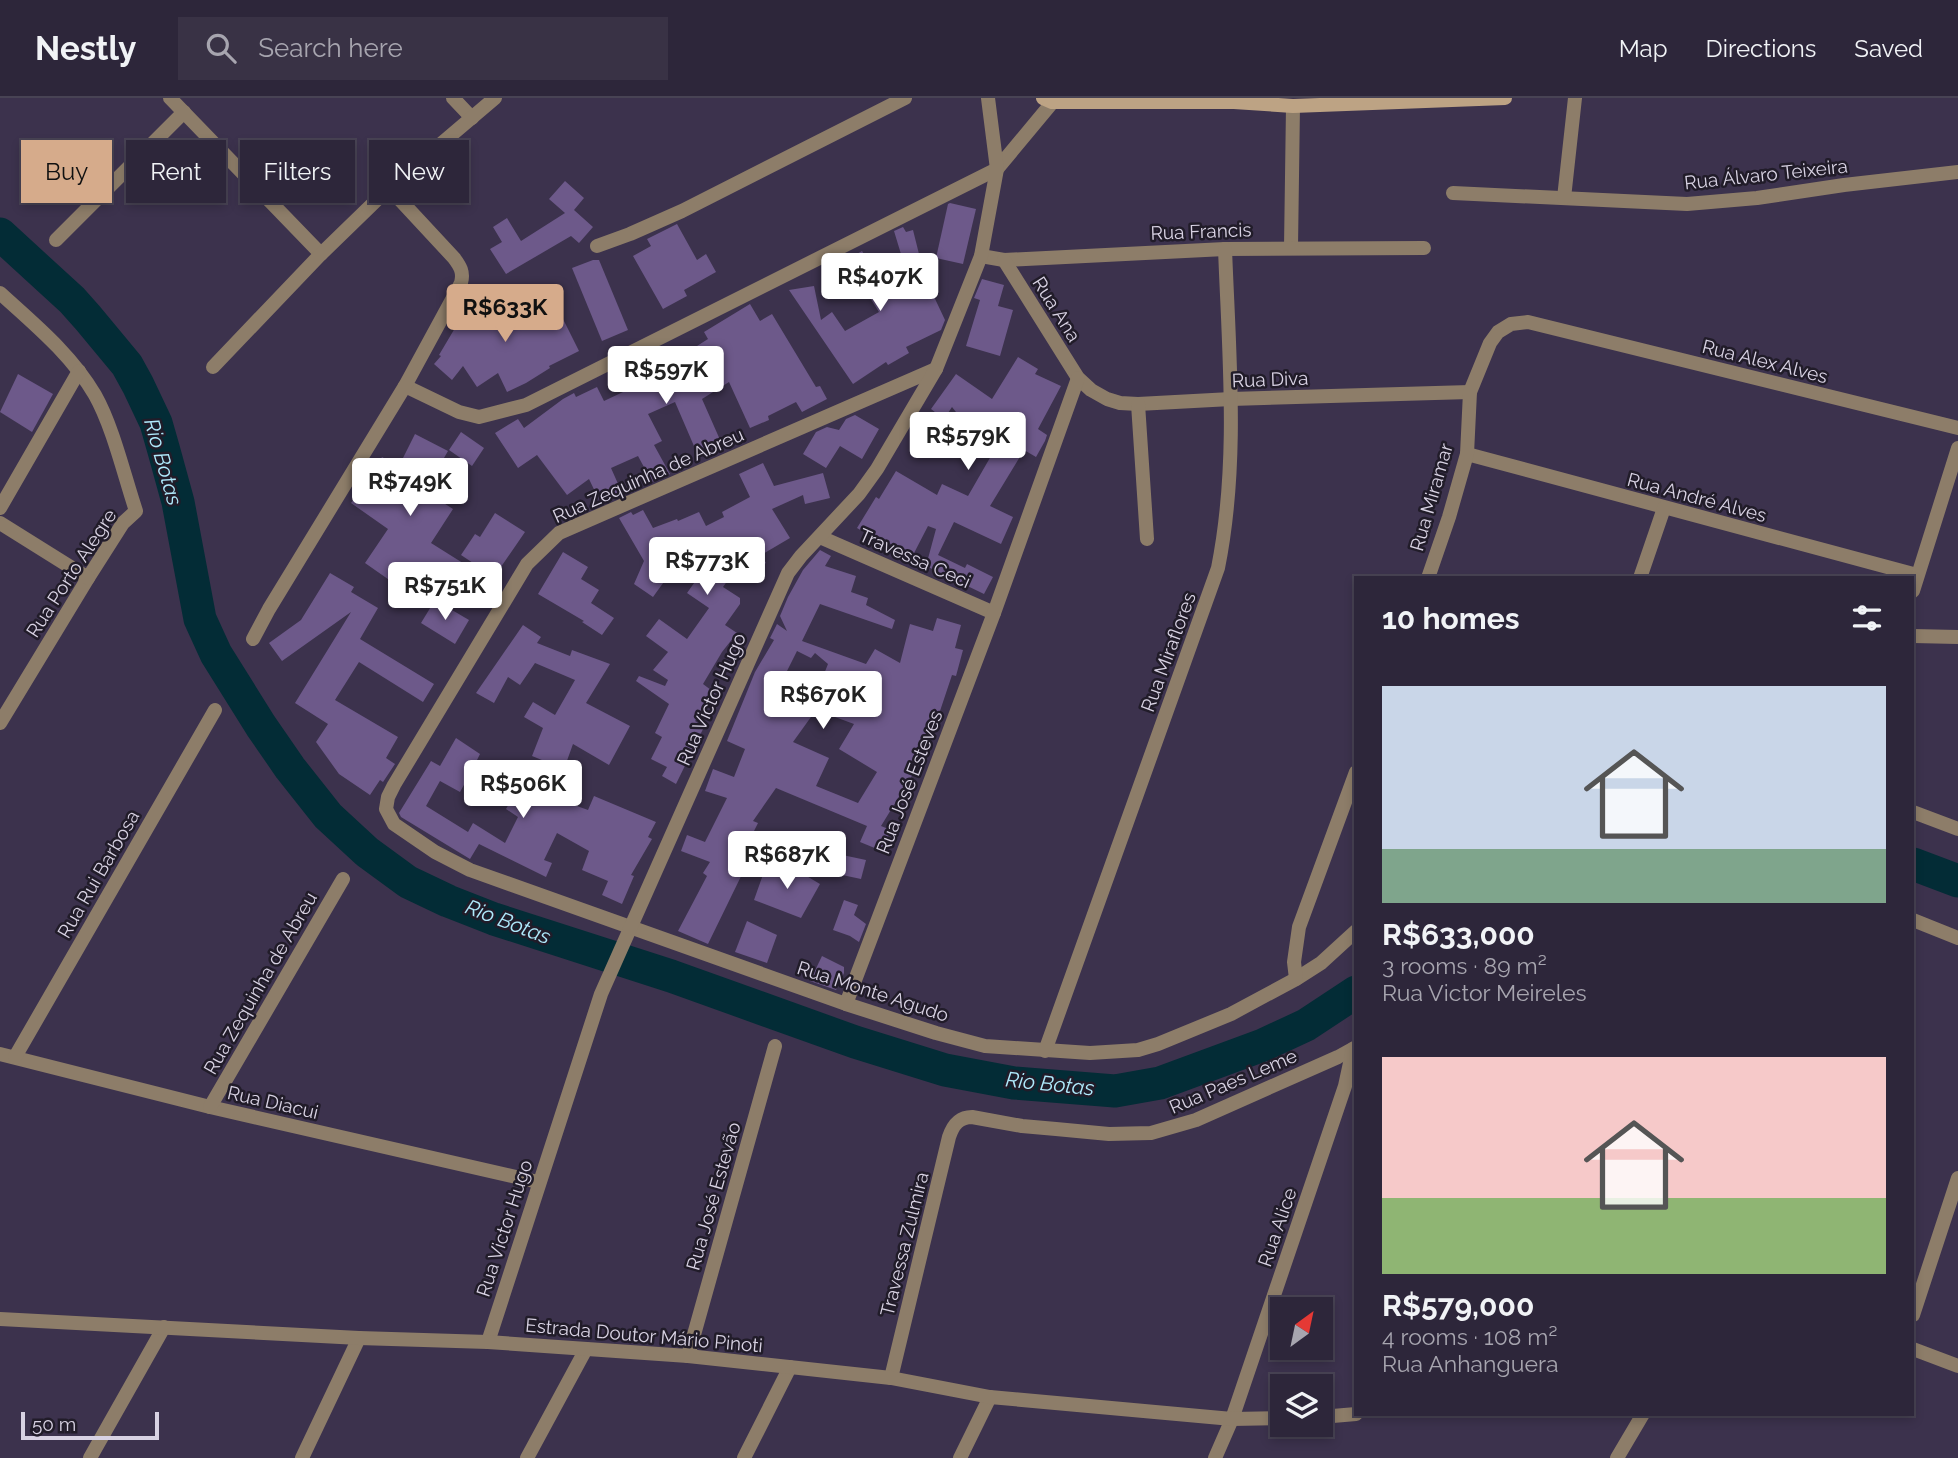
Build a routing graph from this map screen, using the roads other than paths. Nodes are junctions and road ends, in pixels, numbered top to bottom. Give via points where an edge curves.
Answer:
1 (170, 98) edge
2 (453, 98) edge
3 (495, 98) edge
4 (905, 98) edge
5 (988, 98) edge
6 (1505, 98) edge
7 (1575, 98) edge
8 (1050, 99) edge
9 (1236, 100) edge
10 (1293, 106) junction
11 (184, 112) junction
12 (472, 118) junction
13 (446, 140) edge
14 (997, 169) junction
15 (1958, 172) edge
16 (1453, 193) dead end
17 (1564, 198) junction
18 (374, 203) edge
19 (403, 203) edge
20 (56, 240) dead end
21 (597, 246) dead end
22 (1291, 247) junction
23 (1225, 248) junction
24 (1424, 248) dead end
25 (321, 254) junction
26 (981, 256) junction
27 (1004, 260) junction
28 (0, 293) edge
29 (1562, 332) joint
30 (213, 367) dead end
31 (936, 369) junction
32 (79, 371) junction
33 (1078, 378) junction
34 (405, 386) junction
35 (1470, 392) junction
36 (1231, 399) junction
37 (1138, 404) junction
38 (1958, 428) edge
39 (1958, 447) edge
40 (1467, 454) junction
41 (1954, 469) edge
42 (0, 508) edge
43 (1664, 508) junction
44 (0, 523) edge
45 (820, 537) junction
46 (1147, 539) dead end
47 (1917, 575) junction
48 (1428, 576) edge
49 (1641, 576) edge
50 (88, 578) junction
51 (1914, 587) edge
52 (994, 613) junction
53 (1914, 636) edge
54 (1958, 637) edge
55 (253, 639) dead end
56 (215, 710) dead end
57 (0, 723) edge
58 (1354, 777) edge
59 (386, 809) joint
60 (1914, 812) edge
61 (1958, 830) edge
62 (343, 879) dead end
63 (1914, 920) edge
64 (629, 932) junction
65 (1354, 933) edge
66 (1958, 937) edge
67 (1296, 979) junction
68 (846, 1004) junction
69 (775, 1046) dead end
70 (1354, 1048) edge
71 (1045, 1051) junction
72 (1354, 1052) edge
73 (7, 1055) edge
74 (210, 1107) junction
75 (958, 1121) joint
76 (1958, 1178) edge
77 (538, 1182) junction
78 (1914, 1312) edge
79 (0, 1319) edge
80 (164, 1326) junction
81 (359, 1338) junction
82 (488, 1342) junction
83 (586, 1349) junction
84 (1914, 1349) edge
85 (688, 1356) junction
86 (1958, 1366) edge
87 (790, 1367) junction
88 (891, 1378) junction
89 (990, 1397) junction
90 (1354, 1414) edge
91 (1333, 1416) edge
92 (1642, 1416) edge
93 (1270, 1418) edge
94 (1232, 1419) junction
95 (1623, 1457) edge
96 (90, 1458) edge
97 (302, 1458) edge
98 (527, 1458) edge
99 (744, 1458) edge
100 (960, 1458) edge
101 (1215, 1458) edge

1 - 11 street
2 - 12 street
3 - 12 street
4 - 21 street via 682,211
5 - 14 street, Rua Victor Hugo
6 - 10 main road
7 - 17 street
8 - 9 main road
8 - 14 street
9 - 10 main road
10 - 22 street
11 - 20 street
11 - 25 street
12 - 13 street
14 - 26 street, Rua Victor Hugo
14 - 34 street via 526,405 479,417
15 - 17 street, Rua Álvaro Teixeira via 1687,204
16 - 17 street, Rua Álvaro Teixeira
18 - 25 street
19 - 34 street via 454,258 463,277
22 - 23 street, Rua Francis
22 - 24 street, Rua Francis
23 - 27 street, Rua Francis
23 - 36 street, Rua Miraflores
25 - 30 street
26 - 27 street, Rua Francis
26 - 31 street, Rua Victor Hugo
27 - 33 street, Rua Ana
28 - 32 street
29 - 35 street, Rua Miramar via 1528,322 1498,332
29 - 38 street, Rua Alex Alves
31 - 45 street, Rua Victor Hugo via 877,468
31 - 59 street, Rua Zequinha de Abreu via 559,533 527,565 394,785
32 - 42 street
32 - 50 street, Rua Porto Alegre via 108,426 136,511
33 - 37 street, Rua Diva via 1107,399
33 - 52 street, Rua José Esteves
34 - 55 street
35 - 36 street, Rua Diva
35 - 40 street, Rua Miramar
36 - 37 street, Rua Diva
36 - 71 street, Rua Miraflores via 1229,495 1218,568
37 - 46 street
39 - 41 street
40 - 43 street, Rua André Alves
40 - 48 street, Rua Miramar
41 - 47 street
43 - 47 street, Rua André Alves
43 - 49 street
44 - 50 street
45 - 52 street, Travessa Ceci
45 - 64 street, Rua Victor Hugo via 788,573
47 - 51 street
50 - 57 street, Rua Porto Alegre
52 - 68 street, Rua José Esteves
53 - 54 street
56 - 73 street, Rua Rui Barbosa
58 - 67 street via 1299,926
59 - 64 street, Rua Monte Agudo via 394,824 407,834 470,870
60 - 61 street
62 - 74 street, Rua Zequinha de Abreu
63 - 66 street
64 - 68 street, Rua Monte Agudo
64 - 77 street, Rua Victor Hugo via 601,994
65 - 67 street, Rua Monte Agudo
67 - 71 street, Rua Monte Agudo via 1231,1014 1138,1050
68 - 71 street, Rua Monte Agudo via 985,1046
69 - 85 street, Rua José Estevão
70 - 75 street, Rua Paes Leme via 1196,1120 1151,1133 1022,1126 972,1117
72 - 94 street, Rua Alice
73 - 74 street, Rua Diacui
74 - 77 street, Rua Diacui
75 - 88 street, Travessa Zulmira via 949,1137
76 - 78 street
77 - 82 street, Rua Victor Hugo
79 - 80 street, Estrada Doutor Mário Pinoti
80 - 81 street, Estrada Doutor Mário Pinoti
80 - 96 street
81 - 82 street, Estrada Doutor Mário Pinoti
81 - 97 street
82 - 83 street, Estrada Doutor Mário Pinoti
83 - 85 street, Estrada Doutor Mário Pinoti
83 - 98 street
84 - 86 street
85 - 87 street, Estrada Doutor Mário Pinoti
87 - 88 street, Estrada Doutor Mário Pinoti
87 - 99 street
88 - 89 street, Estrada Doutor Mário Pinoti
89 - 94 street, Estrada Doutor Mário Pinoti
89 - 100 street
90 - 91 street
92 - 95 street
93 - 94 street, Estrada Doutor Mário Pinoti
94 - 101 street, Rua Alice

